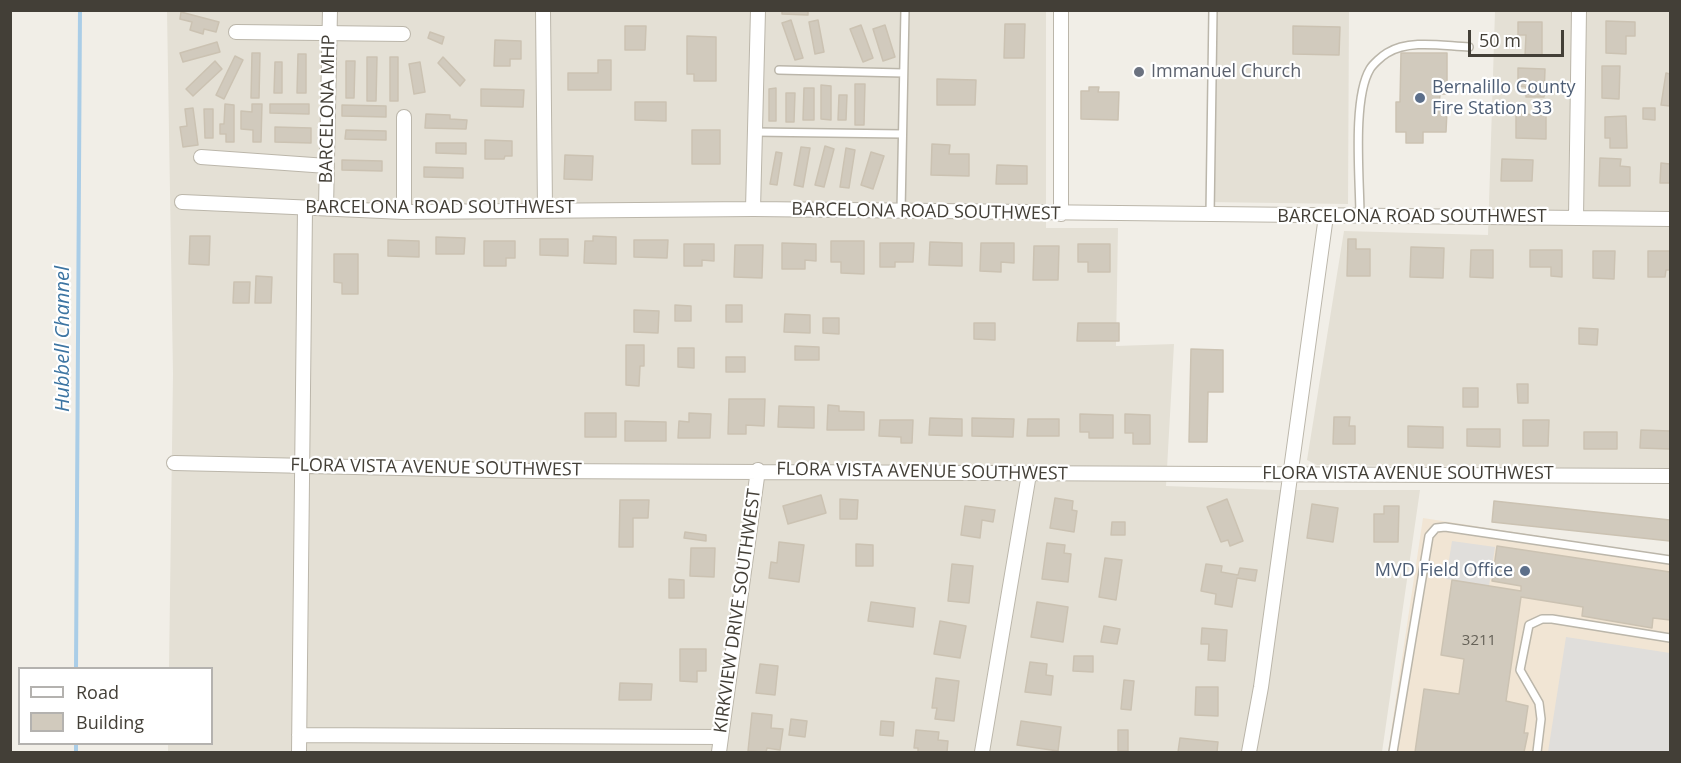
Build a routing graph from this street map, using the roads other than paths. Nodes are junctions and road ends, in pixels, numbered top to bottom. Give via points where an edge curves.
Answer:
1 (330, 10) edge
2 (543, 10) edge
3 (758, 10) edge
4 (905, 10) edge
5 (1061, 10) edge
6 (1213, 10) edge
7 (1579, 10) edge
8 (236, 32) dead end
9 (329, 32) junction
10 (404, 34) dead end
11 (1469, 47) dead end
12 (779, 70) dead end
13 (903, 73) junction
14 (404, 117) dead end
15 (755, 132) junction
16 (902, 134) junction
17 (201, 157) dead end
18 (327, 166) junction
19 (182, 202) dead end
20 (305, 208) junction
21 (326, 208) junction
22 (545, 209) junction
23 (753, 209) junction
24 (901, 211) junction
25 (404, 212) junction
26 (1061, 214) junction
27 (1210, 215) junction
28 (1326, 216) junction
29 (1360, 216) junction
30 (1576, 218) junction
31 (1671, 219) edge
32 (174, 463) dead end
33 (303, 467) junction
34 (758, 470) junction
35 (1029, 474) junction
36 (1290, 474) junction
37 (1671, 476) edge
38 (1671, 560) edge
39 (1671, 638) edge
40 (299, 735) junction
41 (721, 738) junction
42 (299, 753) edge
43 (719, 753) edge
44 (982, 753) edge
45 (1249, 753) edge
46 (1393, 753) edge
47 (1536, 753) edge

1 - 9 street, BARCELONA MHP
2 - 22 street
3 - 15 street
4 - 13 lane
5 - 26 street
6 - 27 lane
7 - 30 street
8 - 9 street
9 - 10 street
9 - 18 street, BARCELONA MHP
11 - 29 lane via 1402,48 1387,53 1370,69 1359,117
12 - 13 lane
13 - 16 lane
14 - 25 street
15 - 16 lane
15 - 23 street
16 - 24 lane
17 - 18 street
18 - 21 street, BARCELONA MHP
19 - 20 street, BARCELONA ROAD SOUTHWEST
20 - 21 street, BARCELONA ROAD SOUTHWEST
20 - 33 street
21 - 25 street, BARCELONA ROAD SOUTHWEST
22 - 23 street, BARCELONA ROAD SOUTHWEST
22 - 25 street, BARCELONA ROAD SOUTHWEST
23 - 24 street, BARCELONA ROAD SOUTHWEST
24 - 26 street, BARCELONA ROAD SOUTHWEST
26 - 27 street, BARCELONA ROAD SOUTHWEST
27 - 28 street, BARCELONA ROAD SOUTHWEST
28 - 29 street, BARCELONA ROAD SOUTHWEST
28 - 36 street
29 - 30 street, BARCELONA ROAD SOUTHWEST
30 - 31 street, BARCELONA ROAD SOUTHWEST
32 - 33 street, FLORA VISTA AVENUE SOUTHWEST
33 - 34 street, FLORA VISTA AVENUE SOUTHWEST
33 - 40 street
34 - 35 street, FLORA VISTA AVENUE SOUTHWEST
34 - 41 street, KIRKVIEW DRIVE SOUTHWEST
35 - 36 street, FLORA VISTA AVENUE SOUTHWEST
35 - 44 street
36 - 37 street, FLORA VISTA AVENUE SOUTHWEST
36 - 45 street via 1262,687
38 - 46 lane via 1436,528 1429,536
39 - 47 lane via 1552,619 1529,625 1520,670 1539,703
40 - 41 street
40 - 42 street
41 - 43 street, KIRKVIEW DRIVE SOUTHWEST

